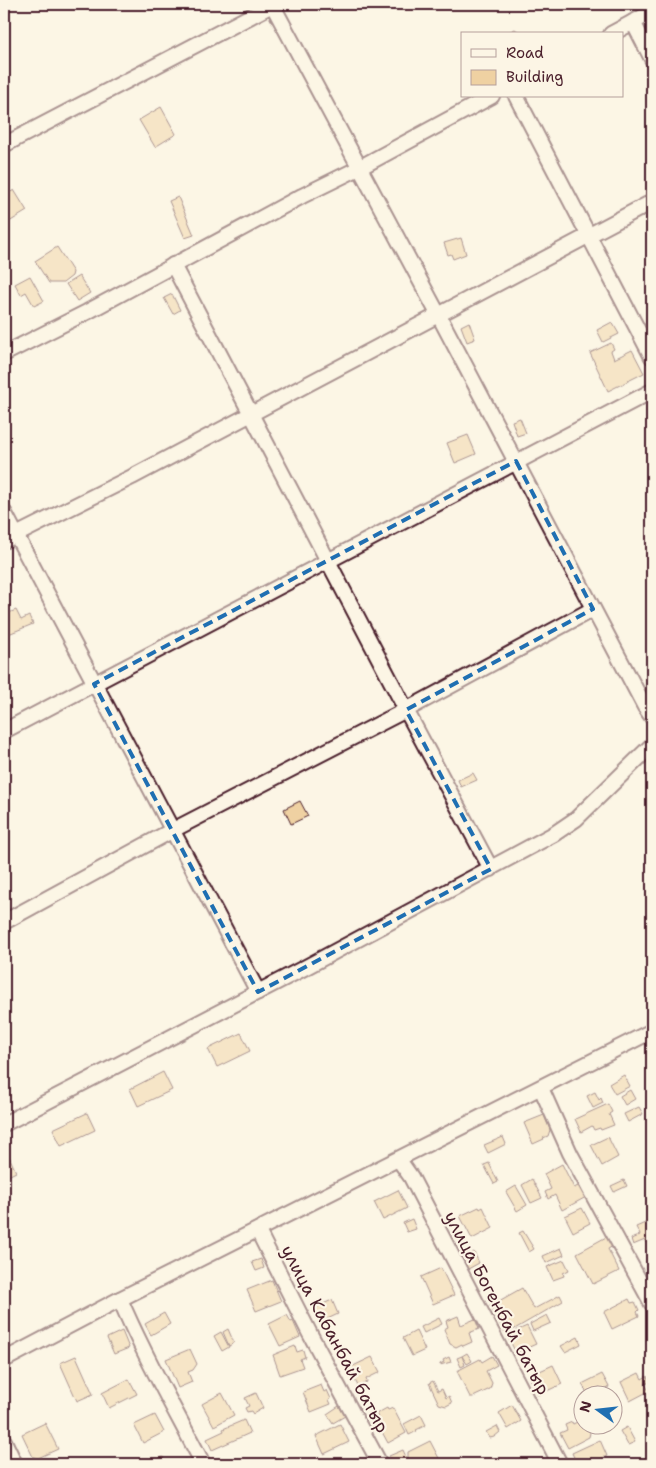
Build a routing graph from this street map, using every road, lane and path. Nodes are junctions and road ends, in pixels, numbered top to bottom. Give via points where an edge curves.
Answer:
1 (272, 4) edge
2 (652, 12) edge
3 (633, 22) junction
4 (615, 32) edge
5 (652, 59) edge
6 (488, 98) edge
7 (517, 98) edge
8 (4, 145) edge
9 (359, 168) junction
10 (652, 202) edge
11 (589, 236) junction
12 (173, 265) junction
13 (438, 314) junction
14 (4, 354) edge
15 (652, 357) edge
16 (652, 391) edge
17 (251, 415) junction
18 (516, 461) junction
19 (4, 512) edge
20 (10, 537) edge
21 (328, 560) junction
22 (593, 609) junction
23 (94, 684) junction
24 (406, 710) junction
25 (652, 717) edge
26 (4, 731) edge
27 (652, 745) edge
28 (173, 830) junction
29 (491, 869) junction
30 (4, 922) edge
31 (258, 992) junction
32 (652, 1031) edge
33 (541, 1088) junction
34 (4, 1124) edge
35 (399, 1160) junction
36 (258, 1231) junction
37 (120, 1300) junction
38 (652, 1304) edge
39 (4, 1360) edge
40 (4, 1441) edge
41 (15, 1464) edge
42 (203, 1464) edge
43 (380, 1464) edge
44 (560, 1464) edge

1 - 8 street
1 - 9 street
2 - 3 street
3 - 4 street
3 - 5 street
6 - 9 street
7 - 11 street
9 - 12 street
9 - 13 street
10 - 11 street
11 - 13 street
11 - 15 street
12 - 14 street
12 - 17 street
13 - 17 street
13 - 18 street
16 - 18 street
17 - 20 street
17 - 21 street
18 - 21 street
18 - 22 street
19 - 20 street
20 - 23 street
21 - 23 street
21 - 24 street
22 - 24 street
22 - 25 street
23 - 26 street
23 - 28 street
24 - 28 street
24 - 29 street
27 - 29 street via 576,819
28 - 30 street
28 - 31 street
29 - 31 street
31 - 34 street
32 - 33 street
33 - 35 street
33 - 38 street via 570,1153
35 - 36 street
35 - 44 street, улица Богенбай батыр via 411,1177
36 - 37 street
36 - 43 street, улица Кабанбай батыр
37 - 39 street
37 - 42 street via 156,1377
40 - 41 street

